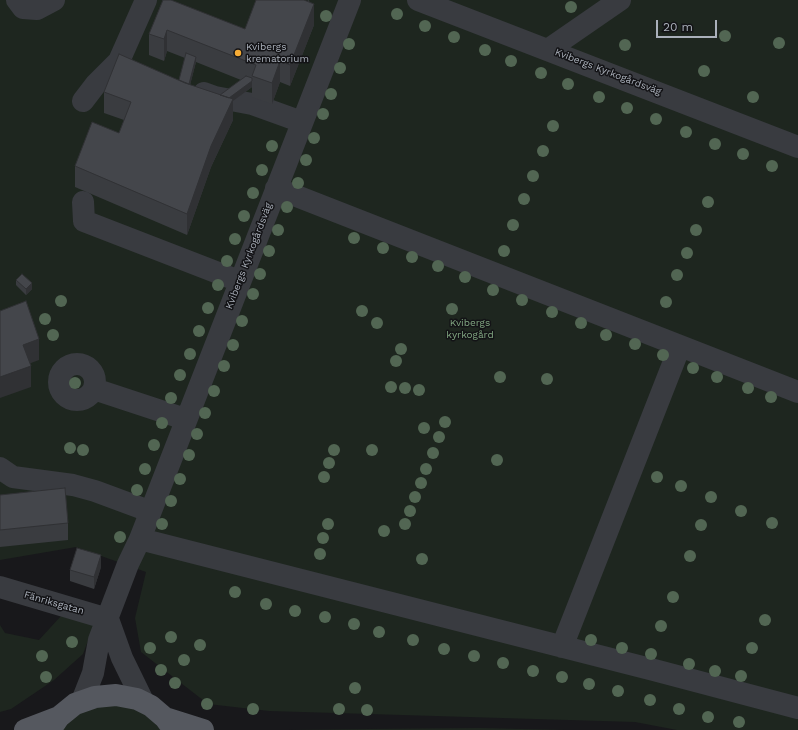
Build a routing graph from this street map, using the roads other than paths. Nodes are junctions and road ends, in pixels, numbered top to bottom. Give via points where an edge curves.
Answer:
1 (17, 0) edge
2 (54, 0) edge
3 (146, 0) edge
4 (350, 0) edge
5 (418, 0) edge
6 (620, 0) edge
7 (549, 49) junction
8 (182, 84) edge
9 (83, 101) dead end
10 (302, 122) junction
11 (798, 146) edge
12 (276, 188) junction
13 (83, 202) dead end
14 (239, 281) junction
15 (680, 346) junction
16 (94, 389) dead end
17 (798, 392) edge
18 (185, 419) junction
19 (0, 468) edge
20 (149, 512) junction
21 (140, 539) junction
22 (0, 587) edge
23 (108, 619) junction
24 (562, 647) junction
25 (82, 701) junction
26 (143, 702) junction
27 (798, 708) edge
28 (55, 724) edge
29 (170, 724) edge
30 (25, 730) edge
31 (203, 730) edge

1 - 2 street via 23,8 38,9
3 - 9 street via 119,61
4 - 10 street, Kvibergs Kyrkogårdsväg
5 - 7 street, Kvibergs Kyrkogårdsväg
6 - 7 street
7 - 11 street, Kvibergs Kyrkogårdsväg
8 - 10 street via 216,98 252,104
10 - 12 street, Kvibergs Kyrkogårdsväg
12 - 14 street, Kvibergs Kyrkogårdsväg
12 - 15 street
13 - 14 street via 84,221
14 - 18 street, Kvibergs Kyrkogårdsväg
15 - 17 street
15 - 24 street
16 - 18 street
18 - 20 street, Kvibergs Kyrkogårdsväg
19 - 20 street via 13,477 73,485
20 - 21 street, Kvibergs Kyrkogårdsväg
21 - 23 street, Kvibergs Kyrkogårdsväg
21 - 24 street
22 - 23 street, Fänriksgatan
23 - 25 street, Kvibergs Kyrkogårdsväg via 99,640 93,673
23 - 26 street via 122,658
24 - 27 street
25 - 26 main road via 102,695 116,695
25 - 28 main road
26 - 29 main road
28 - 30 main road
29 - 31 main road

